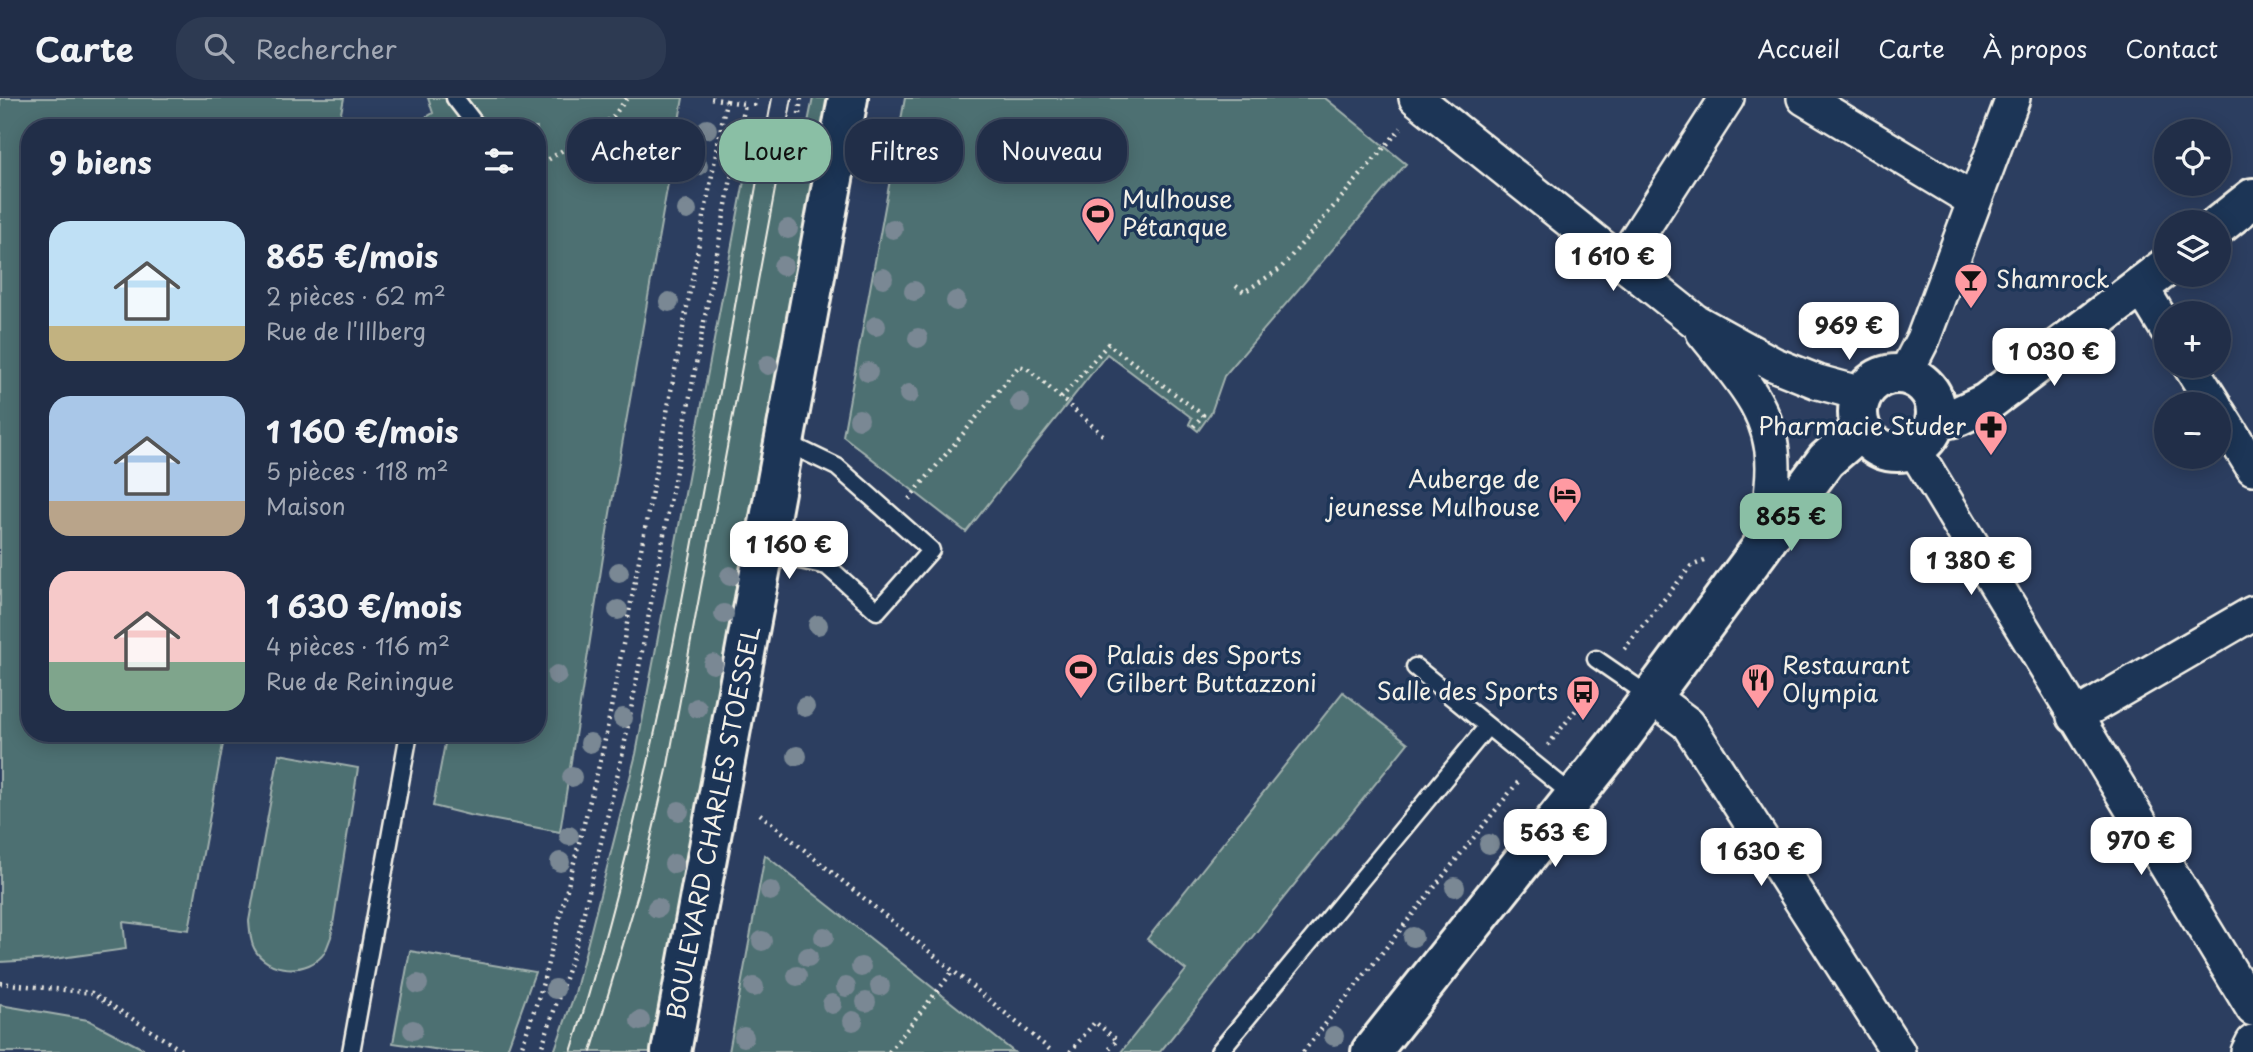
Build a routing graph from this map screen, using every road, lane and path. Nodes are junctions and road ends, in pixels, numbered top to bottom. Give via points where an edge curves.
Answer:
1 (455, 98) edge
2 (627, 98) edge
3 (710, 98) edge
4 (756, 98) edge
5 (802, 98) edge
6 (848, 98) edge
7 (1727, 98) edge
8 (1804, 98) edge
9 (2013, 98) edge
10 (727, 99) edge
11 (1419, 101) edge
12 (754, 106) dead end
13 (799, 114) dead end
14 (471, 119) edge
15 (546, 161) edge
16 (2253, 198) edge
17 (1973, 200) junction
18 (2231, 215) edge
19 (1620, 264) junction
20 (2154, 277) edge
21 (1236, 286) dead end
22 (1695, 321) junction
23 (1905, 374) junction
24 (1061, 399) junction
25 (1861, 412) junction
26 (1193, 427) dead end
27 (2231, 432) edge
28 (1925, 435) junction
29 (1105, 437) dead end
30 (785, 442) junction
31 (2253, 468) edge
32 (894, 517) junction
33 (1766, 537) junction
34 (764, 552) junction
35 (2253, 613) edge
36 (1596, 659) dead end
37 (1415, 667) dead end
38 (1652, 697) junction
39 (2074, 717) junction
40 (1487, 727) junction
41 (407, 742) edge
42 (1575, 797) junction
43 (760, 814) dead end
44 (953, 971) junction
45 (0, 983) edge
46 (2253, 1009) edge
47 (2253, 1042) edge
48 (184, 1052) edge
49 (351, 1052) edge
50 (520, 1052) edge
51 (540, 1052) edge
52 (671, 1052) edge
53 (889, 1052) edge
54 (1053, 1052) edge
55 (1070, 1052) edge
56 (1107, 1052) edge
57 (1219, 1052) edge
58 (1371, 1052) edge
59 (1898, 1052) edge
60 (2249, 1052) edge

1 - 14 lane
2 - 15 path via 612,118
3 - 10 path
4 - 12 path
5 - 13 path
6 - 30 street, BOULEVARD CHARLES STOESSEL
7 - 19 street
8 - 17 street
9 - 17 street
10 - 50 path via 603,750 541,990
10 - 51 path via 745,104 625,739 575,949
11 - 19 street
11 - 21 path via 1280,269 1244,292
16 - 18 street
17 - 23 street via 1923,339
19 - 22 street
20 - 28 street via 1986,403
22 - 25 street via 1773,364 1818,382
22 - 33 street via 1758,402 1769,433 1773,468
23 - 25 street via 1880,377
23 - 28 street via 1916,378 1933,397
24 - 26 path via 1108,344 1203,415
24 - 29 path
24 - 32 path via 1027,368 1013,370
25 - 28 street via 1877,448 1901,453
25 - 33 street
27 - 31 street
28 - 39 street
30 - 32 lane via 837,467
30 - 34 street, BOULEVARD CHARLES STOESSEL
32 - 34 lane via 931,550 877,611 827,566
33 - 38 street
34 - 52 street, BOULEVARD CHARLES STOESSEL
35 - 39 street
36 - 38 lane
37 - 40 lane
38 - 42 street
38 - 59 street via 1688,724
39 - 46 street
40 - 42 lane
40 - 57 lane
41 - 49 lane
42 - 58 street
43 - 44 path
44 - 53 path
44 - 54 path
45 - 48 path via 92,993
47 - 60 street
55 - 56 path via 1095,1022 1117,1040

